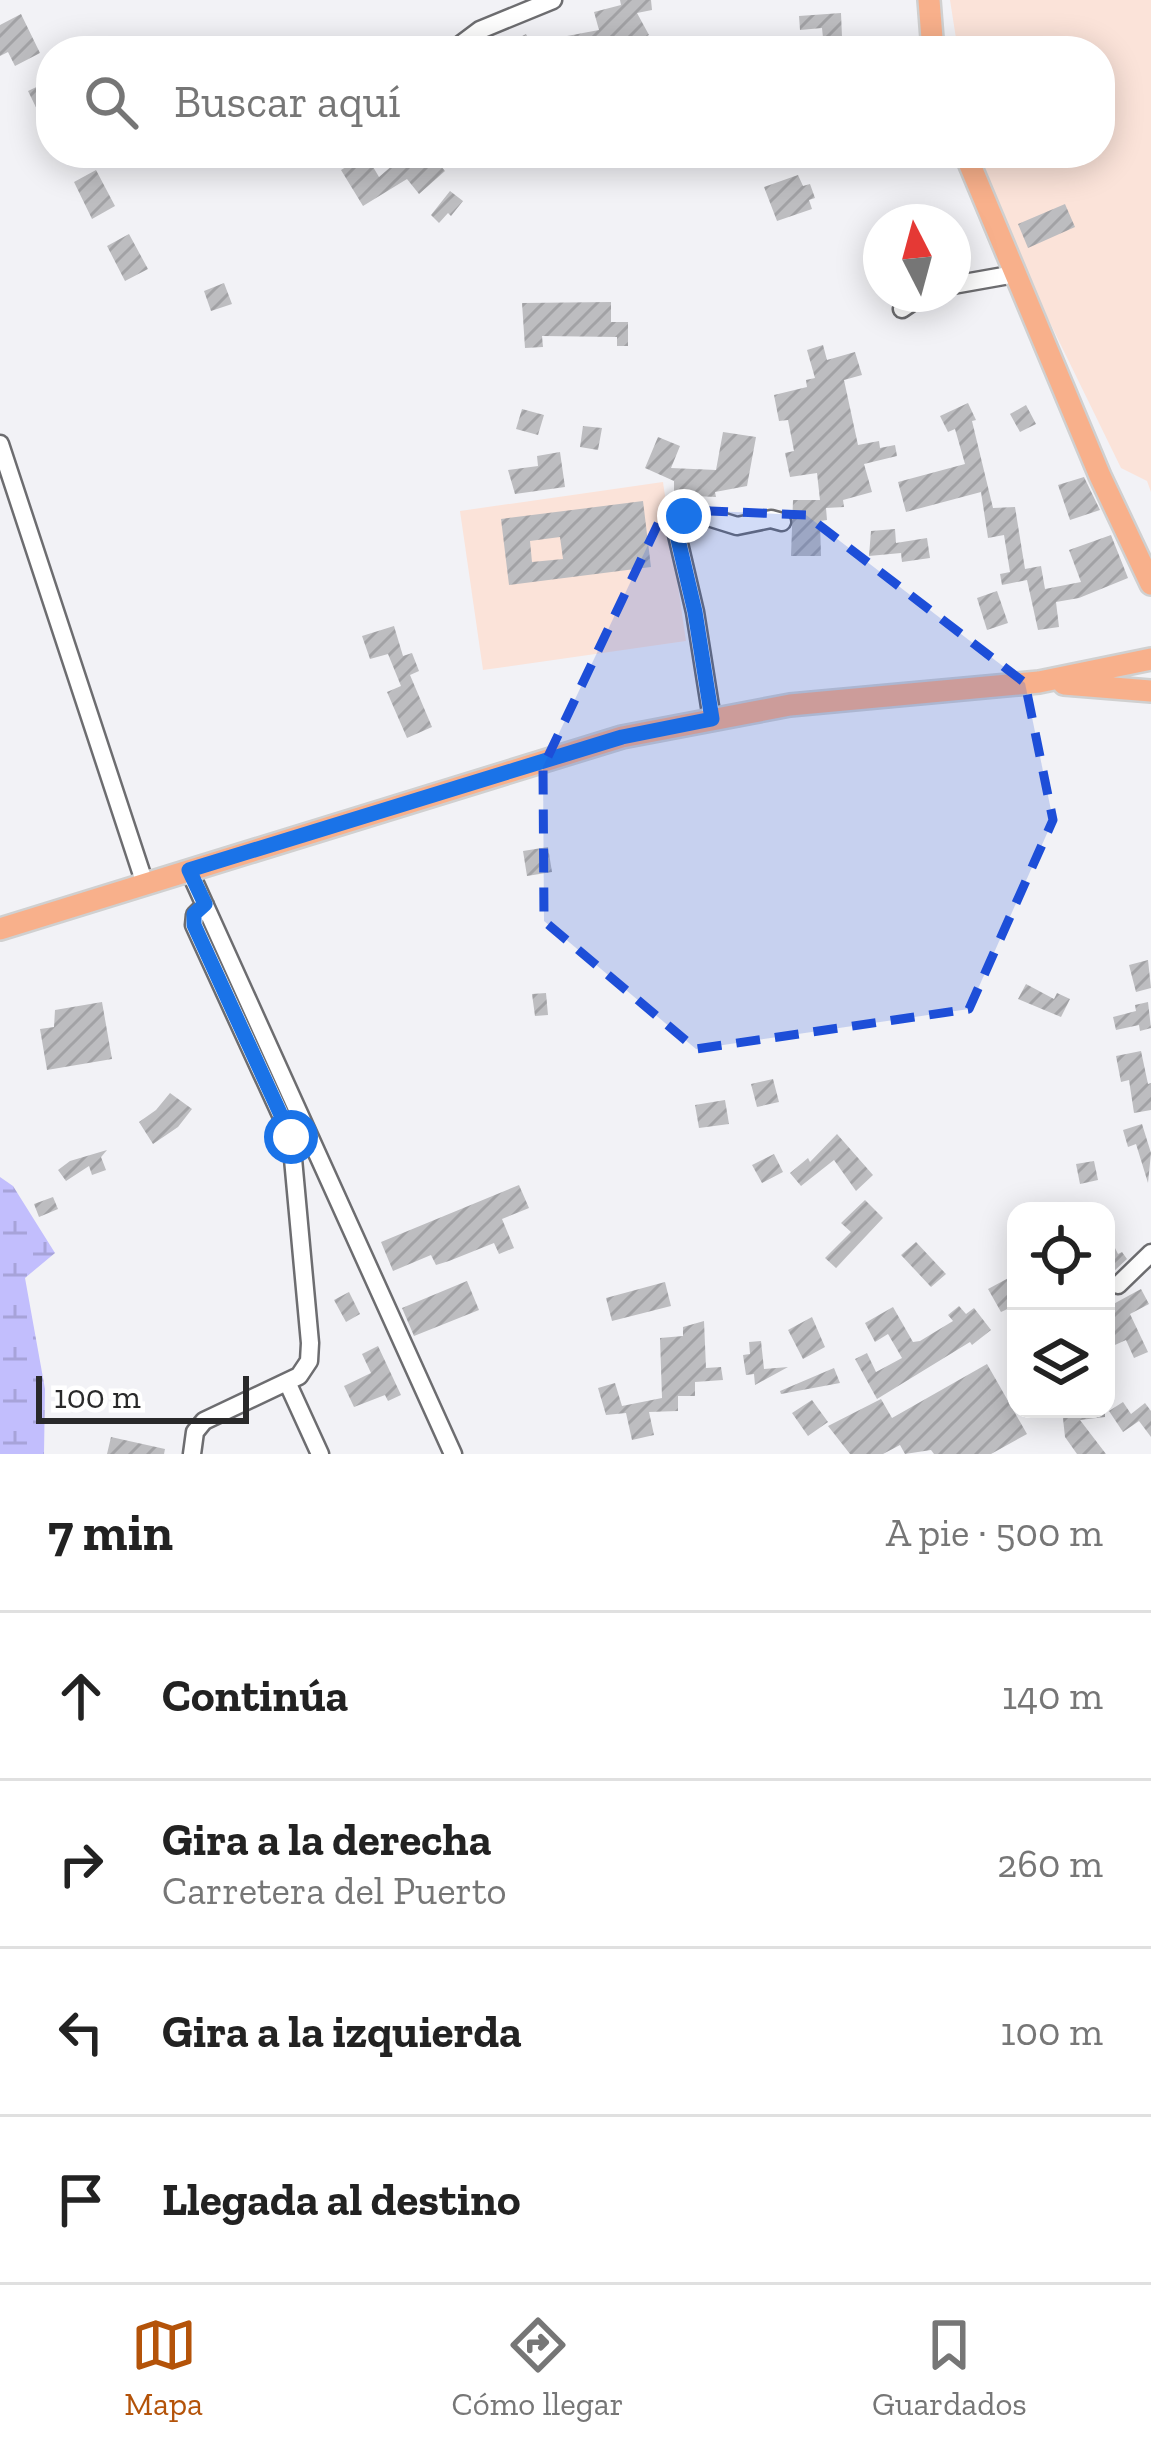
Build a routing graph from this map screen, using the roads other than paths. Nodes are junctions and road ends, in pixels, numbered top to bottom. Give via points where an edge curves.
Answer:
1 (553, 0) edge
2 (929, 0) edge
3 (473, 36) edge
4 (932, 36) edge
5 (971, 168) edge
6 (1015, 274) junction
7 (971, 282) edge
8 (0, 443) edge
9 (782, 522) dead end
10 (1148, 579) edge
11 (1151, 608) edge
12 (1151, 658) edge
13 (1039, 682) junction
14 (1151, 691) edge
15 (712, 719) junction
16 (189, 870) junction
17 (145, 884) junction
18 (205, 904) junction
19 (0, 929) edge
20 (1151, 1253) edge
21 (1118, 1285) dead end
22 (289, 1384) junction
23 (192, 1454) edge
24 (320, 1454) edge
25 (453, 1454) edge

1 - 3 street
2 - 4 main road
5 - 6 main road
6 - 7 street
6 - 10 main road
8 - 17 street
9 - 15 street via 736,526 692,512 679,524
10 - 11 main road
12 - 13 main road
13 - 14 main road
13 - 15 main road
15 - 16 main road via 622,737
16 - 17 main road
16 - 18 street
17 - 19 main road
18 - 22 street via 194,925 296,1160 310,1343 309,1361
18 - 25 street
20 - 21 street
22 - 23 street via 204,1421
22 - 24 street

